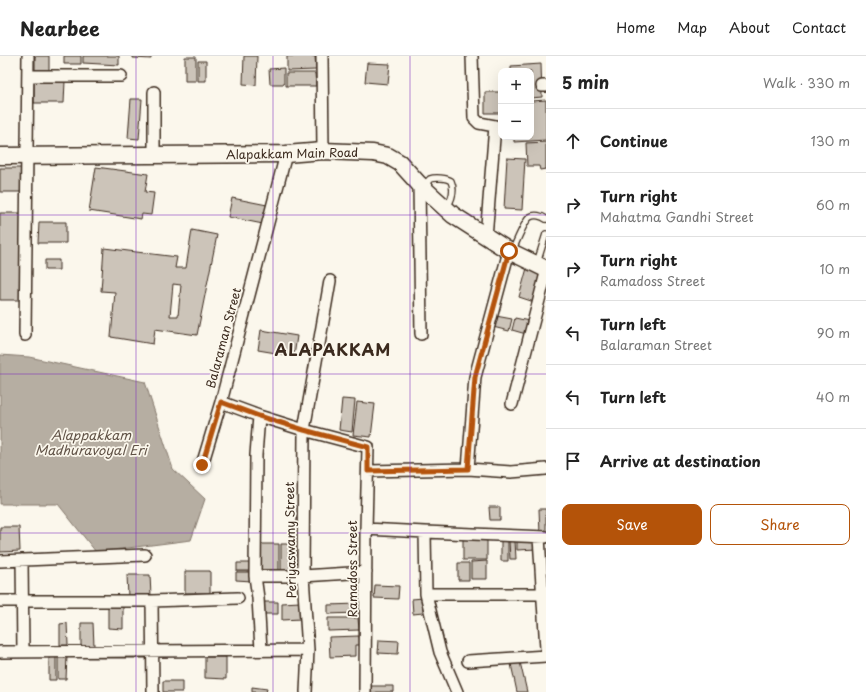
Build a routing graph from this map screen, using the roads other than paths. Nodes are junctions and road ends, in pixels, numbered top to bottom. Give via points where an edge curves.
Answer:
1 (28, 56) edge
2 (322, 56) edge
3 (472, 56) edge
4 (28, 76) junction
5 (121, 76) dead end
6 (154, 92) dead end
7 (323, 151) junction
8 (286, 154) junction
9 (0, 156) edge
10 (27, 156) junction
11 (154, 156) junction
12 (421, 186) junction
13 (446, 209) junction
14 (546, 219) edge
15 (546, 234) edge
16 (486, 237) junction
17 (511, 252) junction
18 (543, 269) edge
19 (330, 281) dead end
20 (421, 334) dead end
21 (25, 335) dead end
22 (221, 402) junction
23 (512, 404) dead end
24 (259, 416) junction
25 (304, 430) junction
26 (368, 447) joint
27 (202, 465) dead end
28 (468, 469) junction
29 (546, 469) edge
30 (368, 471) junction
31 (366, 529) junction
32 (425, 532) junction
33 (543, 537) edge
34 (145, 555) dead end
35 (22, 560) junction
36 (0, 561) edge
37 (366, 572) junction
38 (255, 576) junction
39 (303, 576) junction
40 (426, 594) junction
41 (543, 594) junction
42 (238, 598) dead end
43 (23, 600) junction
44 (0, 601) edge
45 (152, 601) junction
46 (261, 650) junction
47 (308, 650) junction
48 (546, 650) edge
49 (153, 651) junction
50 (0, 652) edge
51 (23, 652) junction
52 (546, 656) edge
53 (468, 661) dead end
54 (153, 692) edge
55 (306, 692) edge
56 (364, 692) edge
57 (457, 692) edge

1 - 4 street
2 - 7 street
3 - 16 street via 474,118 479,123 495,126
4 - 5 street
4 - 10 street
6 - 11 street
7 - 8 main road, Alapakkam Main Road
7 - 12 main road, Alapakkam Main Road via 388,156 400,163
8 - 11 main road, Alapakkam Main Road
8 - 22 street, Balaraman Street
9 - 10 main road, Alapakkam Main Road
10 - 11 main road, Alapakkam Main Road
10 - 21 street
12 - 13 main road, Alapakkam Main Road
12 - 13 lane via 434,178 451,181 453,190
12 - 20 street
13 - 16 main road, Alapakkam Main Road
14 - 17 lane via 534,216 528,218
15 - 18 lane
16 - 17 main road, Alapakkam Main Road
17 - 18 main road, Alapakkam Main Road
17 - 28 street via 475,377
18 - 23 street
19 - 25 street, Periyaswamy Street
22 - 24 street, Balaraman Street
22 - 27 street
24 - 25 street, Balaraman Street
24 - 38 street via 256,455
25 - 26 street, Balaraman Street
25 - 39 street, Periyaswamy Street
26 - 30 street, Ramadoss Street
28 - 29 street via 511,472
28 - 30 street
30 - 31 street, Ramadoss Street
31 - 32 street
31 - 37 street, Ramadoss Street
32 - 33 street
32 - 40 street
33 - 41 street
34 - 35 street
35 - 36 street
35 - 43 street
37 - 39 street
37 - 56 street, Ramadoss Street
38 - 39 street
38 - 46 street
39 - 47 street, Periyaswamy Street
40 - 41 street
40 - 57 street via 440,652
41 - 48 street
42 - 45 street
43 - 44 street
43 - 45 street
43 - 51 street
45 - 49 street
46 - 47 street
46 - 49 street
47 - 55 street, Periyaswamy Street
49 - 51 street
49 - 54 street
50 - 51 street
52 - 53 street

